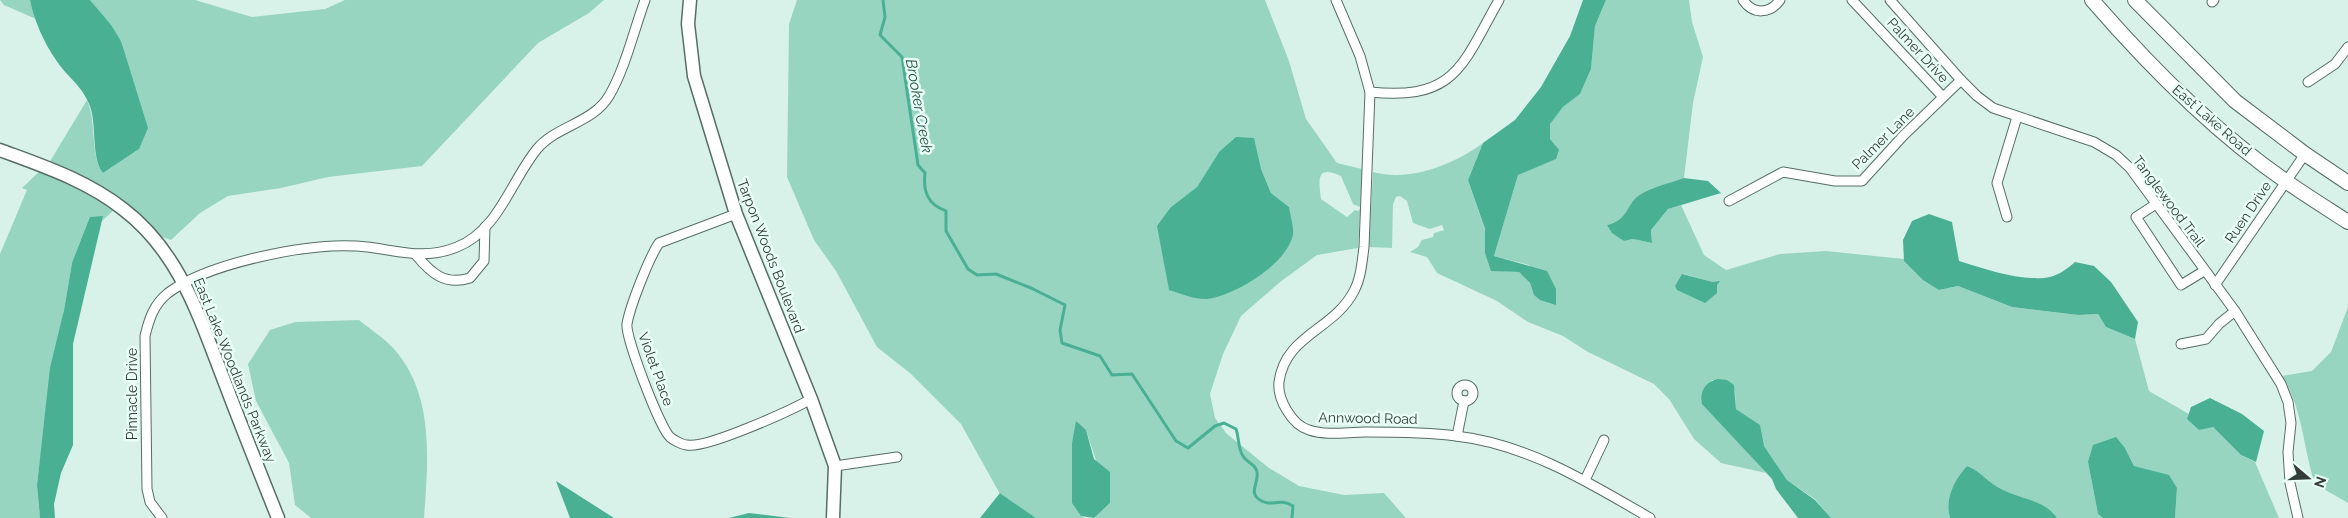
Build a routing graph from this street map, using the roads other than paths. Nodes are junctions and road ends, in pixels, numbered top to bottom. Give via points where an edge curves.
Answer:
1 (645, 0) edge
2 (690, 0) edge
3 (1336, 0) edge
4 (1498, 0) edge
5 (1743, 0) edge
6 (1780, 0) edge
7 (1852, 0) edge
8 (1890, 0) edge
9 (2092, 0) edge
10 (2135, 0) edge
11 (2348, 47) edge
12 (1961, 80) junction
13 (2308, 82) dead end
14 (1370, 92) junction
15 (1943, 97) junction
16 (2017, 117) junction
17 (0, 150) edge
18 (2305, 154) junction
19 (2286, 182) junction
20 (2348, 183) edge
21 (1729, 201) dead end
22 (2156, 204) junction
23 (736, 214) junction
24 (2007, 217) dead end
25 (2348, 222) edge
26 (485, 227) junction
27 (416, 255) junction
28 (2204, 271) junction
29 (185, 284) junction
30 (2215, 286) junction
31 (2235, 311) junction
32 (2181, 344) dead end
33 (811, 399) junction
34 (1464, 401) dead end
35 (1458, 436) junction
36 (1604, 440) dead end
37 (897, 457) dead end
38 (835, 466) junction
39 (1585, 480) junction
40 (162, 518) edge
41 (278, 518) edge
42 (833, 518) edge
43 (1650, 518) edge
44 (2298, 518) edge

1 - 26 street, Pinnacle Drive via 609,96 596,110 541,144
2 - 23 street, Tarpon Woods Boulevard via 688,24 694,76
3 - 14 street, Annwood Road via 1360,56
4 - 14 street via 1464,63 1445,82 1411,93
5 - 6 street via 1751,9 1764,11
7 - 15 street, Palmer Drive
8 - 12 street, Tanglewood Trail
9 - 19 main road, East Lake Road via 2150,64 2212,123
10 - 18 main road via 2235,101
11 - 13 street via 2335,64
12 - 15 street, Palmer Lane
12 - 16 street, Tanglewood Trail via 1993,108
14 - 35 street, Annwood Road via 1361,270 1354,292 1341,309 1321,329 1297,343 1285,358 1279,383 1282,401 1290,416 1307,430 1326,434 1396,432
15 - 21 street, Palmer Lane via 1862,181 1835,181 1783,172
16 - 22 street, Tanglewood Trail via 2094,142 2116,155 2130,168
16 - 24 street via 1997,183
17 - 29 street, East Lake Woodlands Parkway via 80,181 123,209 151,234
18 - 19 street, Ruen Drive
18 - 20 main road
19 - 25 main road, East Lake Road
19 - 30 street, Ruen Drive
22 - 28 street, Tanglewood Trail
22 - 28 street via 2136,217 2170,270 2181,285
23 - 33 street, Tarpon Woods Boulevard
23 - 33 street, Violet Place via 659,243 651,254 627,325 628,339 660,420 670,437 687,445 703,444 787,412
26 - 27 street, Pinnacle Drive via 476,237 458,247
26 - 27 street via 484,261 470,278 445,281
27 - 29 street, Pinnacle Drive via 357,246 328,246 270,254 228,266
28 - 30 street, Tanglewood Trail
29 - 40 street, Pinnacle Drive via 158,303 145,336 147,488 150,502
29 - 41 street, East Lake Woodlands Parkway
30 - 31 street, Tanglewood Trail
31 - 32 street via 2206,339
31 - 44 street, Tanglewood Trail via 2281,384 2288,402 2290,483
33 - 38 street, Tarpon Woods Boulevard
34 - 35 street
35 - 39 street, Annwood Road via 1510,449
36 - 39 street
37 - 38 street
38 - 42 street, Tarpon Woods Boulevard
39 - 43 street, Annwood Road

